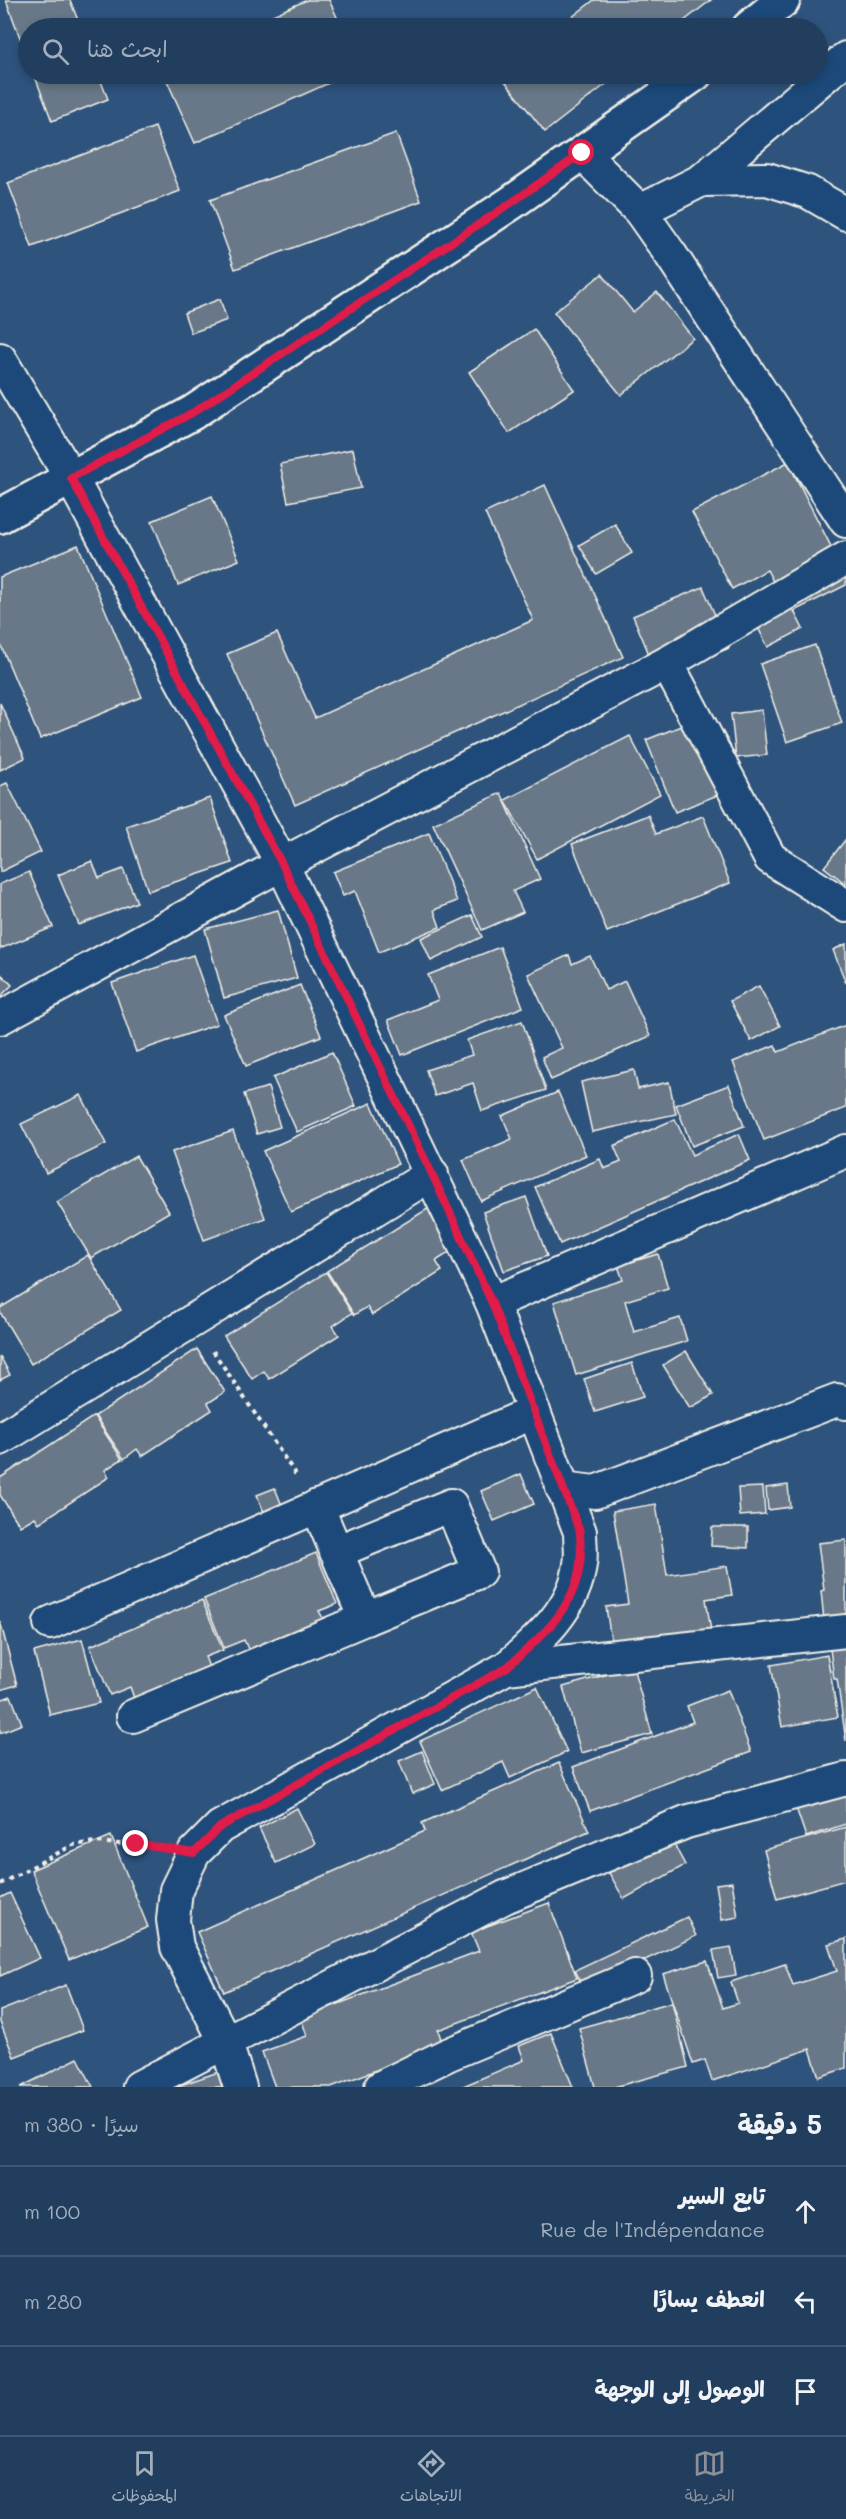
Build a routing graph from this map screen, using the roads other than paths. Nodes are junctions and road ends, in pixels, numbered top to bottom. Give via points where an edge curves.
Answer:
1 (783, 0) edge
2 (761, 18) edge
3 (846, 58) edge
4 (828, 73) edge
5 (680, 84) edge
6 (815, 84) edge
7 (582, 153) junction
8 (702, 180) junction
9 (640, 211) junction
10 (846, 214) edge
11 (0, 359) edge
12 (71, 478) junction
13 (0, 516) edge
14 (846, 521) edge
15 (846, 558) edge
16 (667, 663) junction
17 (282, 864) junction
18 (846, 906) edge
19 (0, 1018) edge
20 (846, 1151) edge
21 (432, 1174) junction
22 (492, 1303) junction
23 (846, 1403) edge
24 (534, 1412) junction
25 (0, 1439) edge
26 (562, 1488) junction
27 (317, 1506) junction
28 (336, 1552) junction
29 (365, 1620) junction
30 (50, 1623) dead end
31 (846, 1631) edge
32 (506, 1668) junction
33 (133, 1716) dead end
34 (846, 1779) edge
35 (635, 1976) dead end
36 (226, 2043) junction
37 (139, 2087) edge
38 (240, 2087) edge
39 (381, 2087) edge

1 - 2 main road
3 - 4 street
5 - 7 main road
6 - 8 street
7 - 9 street
7 - 12 main road via 192,413
8 - 9 street
8 - 10 street via 767,179 808,192
9 - 14 street
11 - 12 street
12 - 13 main road
12 - 17 street
15 - 16 street
16 - 17 street
16 - 18 street via 770,858
17 - 19 street
17 - 21 street
20 - 22 street
21 - 22 street
21 - 25 street
22 - 24 street
23 - 26 street via 837,1400 595,1492
24 - 26 street
24 - 27 street
26 - 32 street via 580,1532 580,1565 570,1596 547,1632
27 - 28 street
27 - 30 street
28 - 29 street
28 - 29 street via 451,1505 479,1572
29 - 33 street
31 - 32 street
32 - 36 street via 220,1827 194,1853 176,1890 177,1947
34 - 36 street via 686,1822 505,1897
35 - 39 street
36 - 37 street
36 - 38 street

